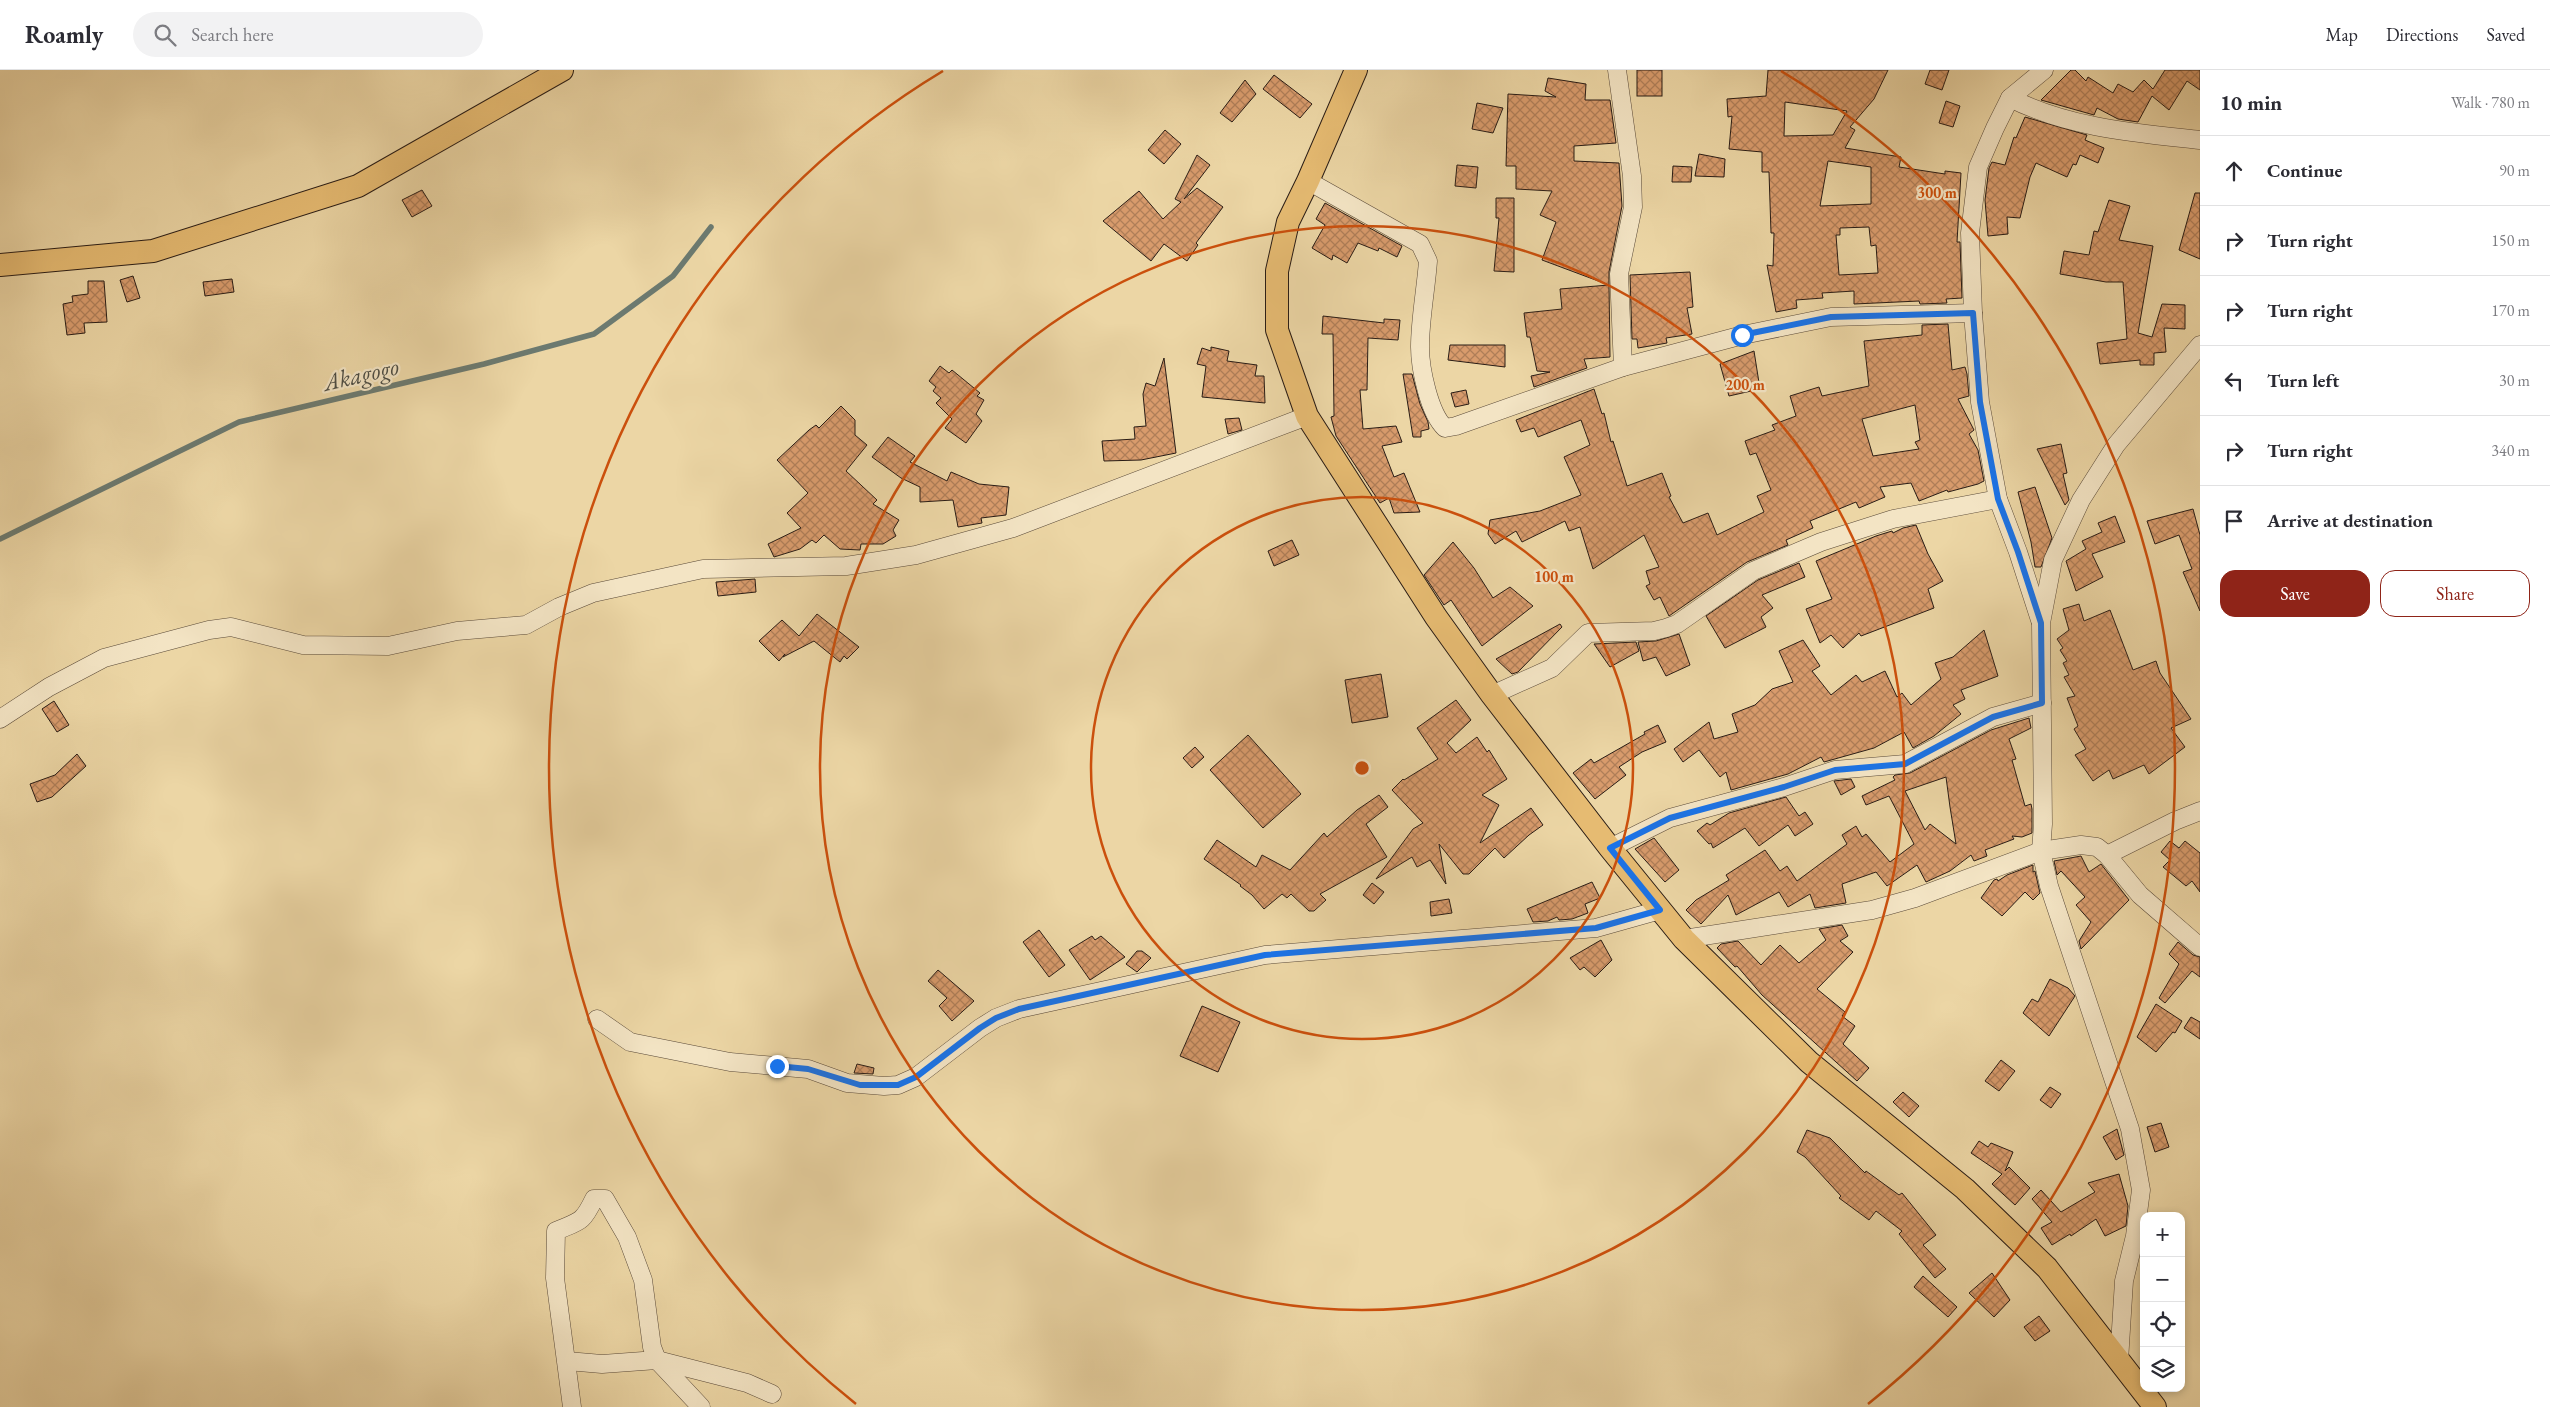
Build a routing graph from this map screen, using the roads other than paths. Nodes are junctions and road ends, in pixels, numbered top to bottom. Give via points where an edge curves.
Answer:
1 (562, 70) edge
2 (1356, 70) edge
3 (1617, 70) edge
4 (2044, 70) edge
5 (2010, 98) junction
6 (2200, 140) edge
7 (1308, 181) junction
8 (0, 265) edge
9 (1973, 313) junction
10 (2200, 345) edge
11 (1623, 367) junction
12 (1307, 416) junction
13 (1998, 499) junction
14 (2041, 623) junction
15 (1492, 695) junction
16 (2042, 703) junction
17 (0, 719) edge
18 (2200, 811) edge
19 (1610, 848) junction
20 (2041, 851) junction
21 (2107, 855) junction
22 (1660, 910) junction
23 (1684, 939) junction
24 (2200, 947) edge
25 (597, 1019) dead end
26 (657, 1360) junction
27 (567, 1361) junction
28 (2119, 1361) junction
29 (772, 1394) dead end
30 (572, 1407) edge
31 (701, 1407) edge
32 (2155, 1407) edge

1 - 8 main road via 358,186 153,251
2 - 7 main road
3 - 11 street via 1632,176 1633,207 1619,274
4 - 5 street
5 - 6 street via 2037,112 2083,124
5 - 9 street via 1978,167 1970,233
7 - 11 street via 1420,244 1424,250 1428,261 1420,348 1427,390 1438,421 1445,428
7 - 12 main road via 1288,222 1277,281 1277,330
9 - 11 street via 1831,317 1742,335
9 - 13 street via 1980,402
10 - 14 street via 2116,445 2080,500 2053,560
12 - 15 main road via 1436,617
12 - 17 street via 1013,528 916,555 846,566 703,568 593,593 526,624 457,630 388,646 303,645 231,627 209,630 104,658 49,687
13 - 14 street
13 - 15 street via 1893,519 1821,542 1753,571 1677,624 1654,631 1588,633 1552,668
14 - 16 street
15 - 19 main road
16 - 19 street via 1993,717 1905,764 1835,770 1670,818
16 - 20 street via 2044,824
18 - 21 street
19 - 22 main road
20 - 21 street via 2080,845 2097,847
20 - 23 street via 1915,898 1872,910
20 - 28 street via 2070,952 2130,1129 2142,1190 2124,1281
21 - 24 street via 2140,895
22 - 23 main road
22 - 25 street via 1596,928 1265,955 1019,1009 980,1028 916,1077 898,1085 860,1085 808,1069 730,1062 630,1042
23 - 28 main road via 1809,1062 1965,1189 2047,1268
26 - 27 street via 602,1364
26 - 27 street via 652,1347 643,1280 627,1237 605,1199 594,1199 586,1215 575,1225 556,1231 555,1278
26 - 29 street via 747,1383
26 - 31 street
27 - 30 street
28 - 32 main road

